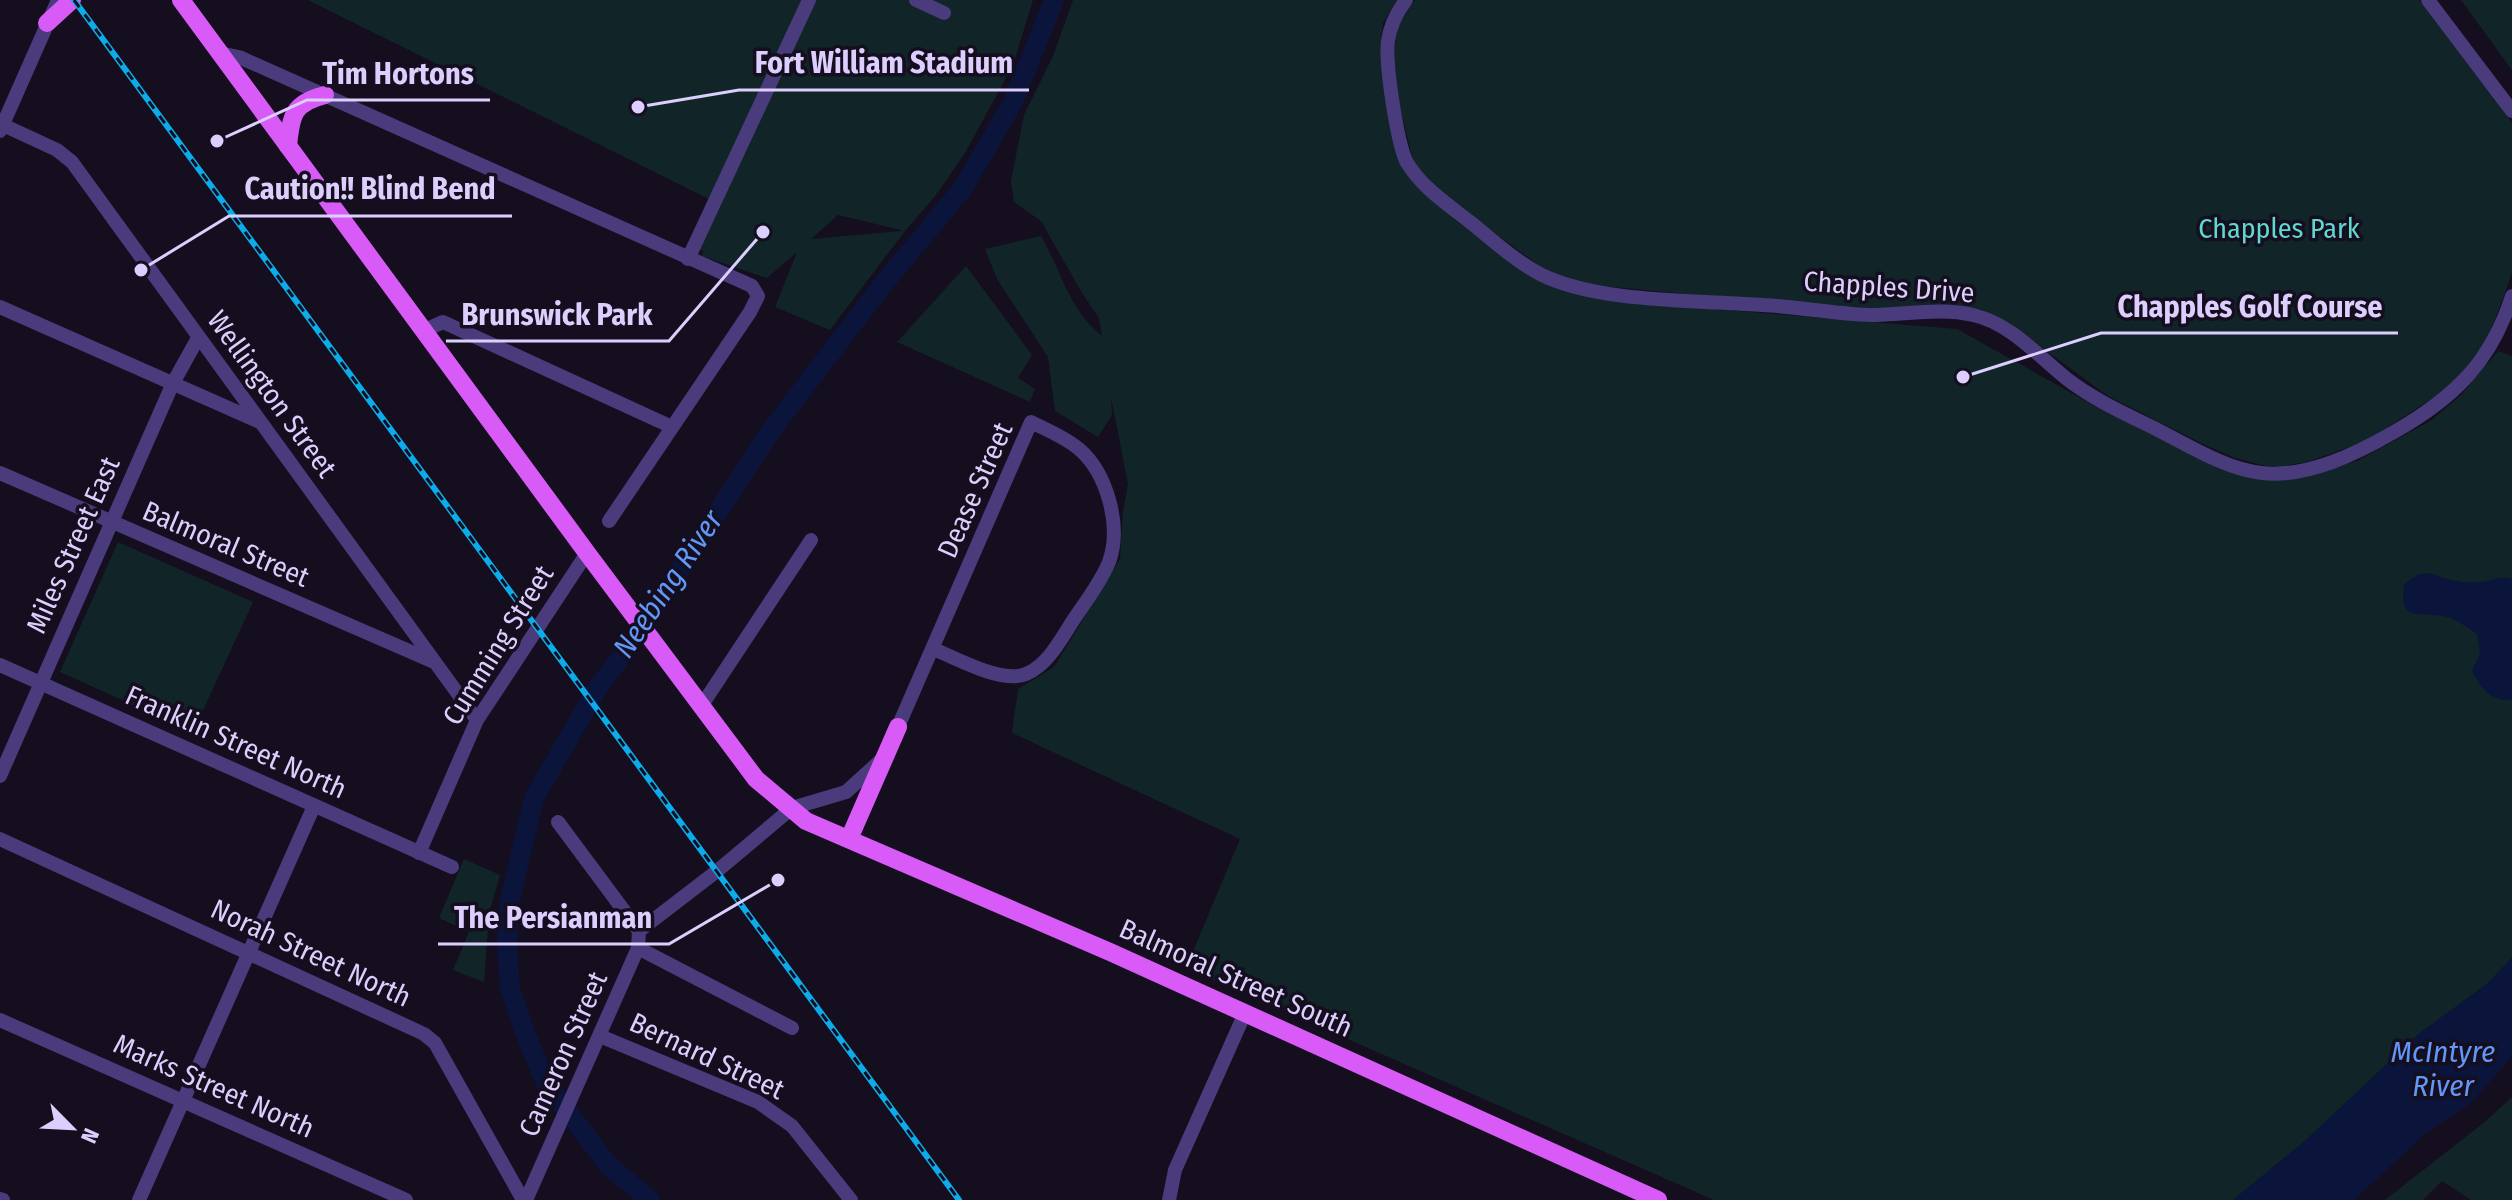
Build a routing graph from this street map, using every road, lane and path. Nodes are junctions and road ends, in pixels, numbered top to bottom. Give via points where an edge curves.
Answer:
1 (58, 0) edge
2 (72, 0) edge
3 (809, 0) edge
4 (916, 0) edge
5 (1406, 0) edge
6 (2428, 0) edge
7 (181, 1) edge
8 (944, 13) dead end
9 (47, 23) junction
10 (219, 53) junction
11 (325, 95) junction
12 (2512, 111) edge
13 (2, 129) edge
14 (288, 146) junction
15 (688, 259) junction
16 (2512, 296) edge
17 (0, 307) edge
18 (423, 331) junction
19 (198, 338) junction
20 (173, 383) junction
21 (264, 423) junction
22 (672, 427) junction
23 (0, 473) edge
24 (609, 521) dead end
25 (112, 523) junction
26 (811, 540) dead end
27 (587, 553) junction
28 (933, 649) junction
29 (432, 661) junction
30 (0, 665) edge
31 (41, 683) junction
32 (702, 705) junction
33 (477, 720) junction
34 (898, 727) junction
35 (0, 776) edge
36 (314, 806) junction
37 (792, 808) junction
38 (558, 822) dead end
39 (0, 839) edge
40 (849, 839) junction
41 (419, 853) junction
42 (452, 867) dead end
43 (639, 931) junction
44 (638, 948) junction
45 (249, 952) junction
46 (1245, 1013) junction
47 (0, 1020) edge
48 (792, 1028) dead end
49 (600, 1036) junction
50 (183, 1101) junction
51 (1651, 1199) edge
52 (139, 1200) edge
53 (406, 1200) edge
54 (524, 1200) edge
55 (851, 1200) edge
56 (1169, 1200) edge

1 - 9 street
2 - 9 main road
3 - 15 street
4 - 8 street
5 - 16 street, Chapples Drive via 1390,30 1388,57 1406,161 1436,196 1540,274 1577,287 1658,298 1869,315 1976,315 1995,322 2100,400 2244,469 2280,473 2308,468 2364,448 2411,422 2469,377 2491,345
6 - 12 street
7 - 10 main road, Balmoral Street South
9 - 13 street
10 - 11 street
10 - 14 main road, Balmoral Street South
11 - 14 main road via 297,107
11 - 15 street
13 - 19 street, Wellington Street via 57,150 72,162
14 - 18 main road, Balmoral Street South
15 - 22 street via 752,286 758,296
17 - 20 street
18 - 22 street via 443,322
18 - 27 main road, Balmoral Street South
19 - 20 street, Miles Street East
19 - 21 street, Wellington Street
20 - 21 street
20 - 25 street, Miles Street East
21 - 29 street, Wellington Street
22 - 24 street
23 - 25 street, Balmoral Street
25 - 29 street, Balmoral Street
25 - 31 street, Miles Street East
26 - 32 street
27 - 32 main road, Balmoral Street South
27 - 33 street, Cumming Street
28 - 28 street, Dease Street via 993,674 1026,674 1046,659 1096,586 1109,561 1110,509 1094,467 1065,438 1031,422
28 - 34 street, Dease Street
29 - 33 street, Wellington Street
30 - 31 street, Franklin Street North
31 - 35 street, Miles Street East
31 - 36 street, Franklin Street North
32 - 37 main road, Balmoral Street South via 756,779
33 - 41 street, Cumming Street
34 - 37 street, Dease Street via 877,766 846,792
34 - 40 main road
36 - 41 street, Franklin Street North
36 - 45 street
37 - 40 main road, Balmoral Street South via 806,821
37 - 43 street
38 - 43 street
39 - 45 street, Norah Street North
40 - 46 main road, Balmoral Street South
41 - 42 street, Franklin Street North
43 - 44 street, Cameron Street
44 - 48 street
44 - 49 street, Cameron Street
45 - 50 street
45 - 54 street, Norah Street North via 435,1043
46 - 51 main road, Balmoral Street South
46 - 56 street via 1175,1170
47 - 50 street, Marks Street North
49 - 54 street, Cameron Street
49 - 55 street, Bernard Street via 758,1102 792,1126
50 - 52 street
50 - 53 street, Marks Street North

